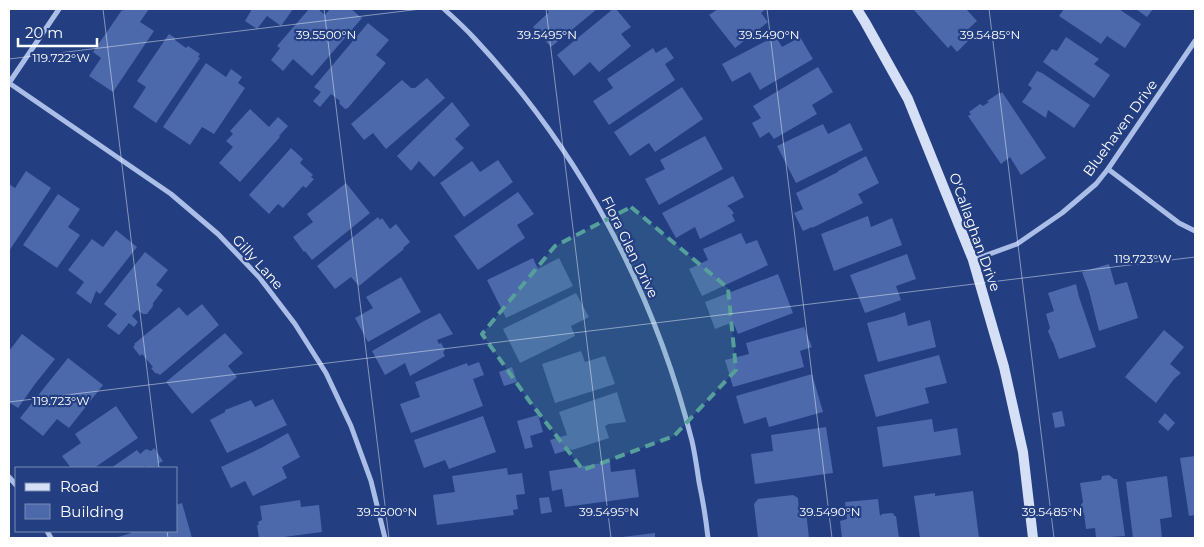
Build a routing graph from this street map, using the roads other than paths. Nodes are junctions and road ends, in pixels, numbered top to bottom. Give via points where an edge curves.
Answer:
1 (59, 9) edge
2 (444, 9) edge
3 (857, 9) edge
4 (1195, 41) edge
5 (9, 83) edge
6 (1108, 169) junction
7 (1195, 231) edge
8 (973, 260) junction
9 (385, 538) edge
10 (708, 538) edge
11 (1033, 538) edge

1 - 5 street
2 - 10 street, Flora Glen Drive via 525,97 568,155 640,287 671,367 692,442
3 - 8 street, O'Callaghan Drive via 908,99
4 - 6 street, Bluehaven Drive
5 - 9 street, Gilly Lane via 172,194 218,234 259,277 296,324 326,373 351,426 371,481
6 - 7 street via 1179,223
6 - 8 street, Bluehaven Drive via 1096,184 1062,213 1018,244
8 - 11 street, O'Callaghan Drive via 1004,367 1023,452

